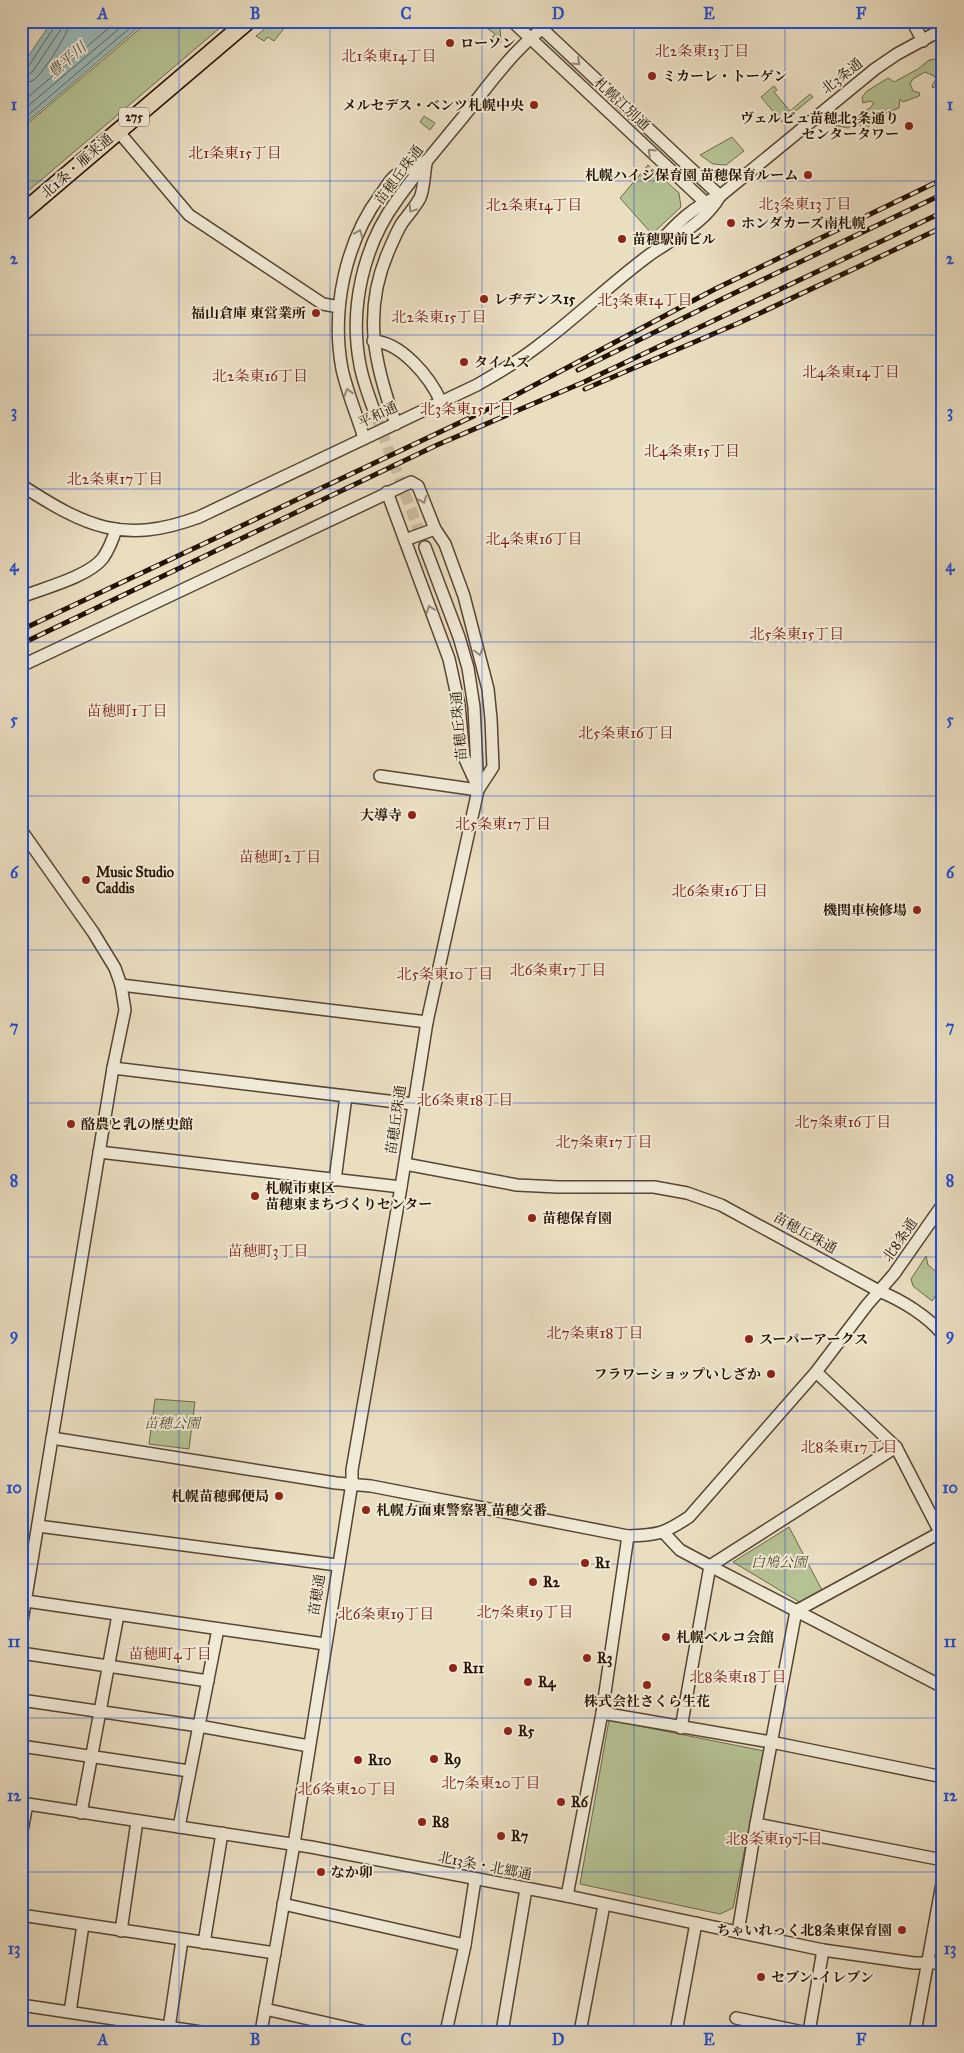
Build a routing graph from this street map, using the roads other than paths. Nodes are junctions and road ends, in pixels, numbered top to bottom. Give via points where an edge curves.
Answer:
1 (248, 21) edge
2 (512, 21) edge
3 (553, 21) edge
4 (912, 21) edge
5 (538, 25) edge
6 (943, 30) edge
7 (530, 38) junction
8 (922, 41) junction
9 (118, 131) junction
10 (427, 162) junction
11 (720, 196) junction
12 (708, 205) junction
13 (21, 214) edge
14 (339, 306) junction
15 (373, 341) junction
16 (442, 402) junction
17 (376, 416) tunnel mouth
18 (396, 424) junction
19 (364, 438) junction
20 (21, 485) edge
21 (387, 492) junction
22 (435, 528) junction
23 (116, 529) junction
24 (405, 540) junction
25 (425, 547) tunnel mouth
26 (21, 596) edge
27 (21, 666) edge
28 (380, 776) dead end
29 (478, 790) junction
30 (21, 830) edge
31 (121, 984) junction
32 (427, 1022) junction
33 (113, 1068) junction
34 (346, 1096) junction
35 (413, 1104) junction
36 (99, 1152) junction
37 (405, 1164) junction
38 (335, 1180) junction
39 (401, 1187) junction
40 (943, 1204) edge
41 (879, 1290) junction
42 (943, 1335) edge
43 (816, 1372) junction
44 (52, 1438) junction
45 (896, 1447) junction
46 (352, 1483) junction
47 (38, 1526) junction
48 (664, 1533) junction
49 (942, 1534) edge
50 (628, 1536) junction
51 (337, 1565) junction
52 (710, 1566) junction
53 (26, 1601) junction
54 (796, 1612) junction
55 (118, 1615) junction
56 (21, 1627) edge
57 (218, 1629) junction
58 (325, 1644) junction
59 (21, 1653) edge
60 (109, 1666) junction
61 (208, 1681) junction
62 (943, 1687) edge
63 (21, 1700) edge
64 (99, 1710) junction
65 (602, 1713) junction
66 (199, 1726) junction
67 (680, 1728) junction
68 (772, 1742) junction
69 (21, 1746) edge
70 (309, 1746) junction
71 (91, 1756) junction
72 (189, 1771) junction
73 (943, 1777) edge
74 (24, 1804) edge
75 (81, 1813) junction
76 (137, 1821) junction
77 (756, 1824) junction
78 (179, 1827) junction
79 (222, 1833) junction
80 (21, 1836) edge
81 (294, 1844) junction
82 (943, 1860) edge
83 (943, 1878) edge
84 (475, 1880) junction
85 (526, 1889) junction
86 (567, 1896) junction
87 (284, 1904) junction
88 (604, 1905) junction
89 (21, 1915) edge
90 (696, 1923) junction
91 (83, 1925) junction
92 (122, 1930) junction
93 (738, 1932) junction
94 (182, 1940) junction
95 (204, 1943) junction
96 (466, 1945) junction
97 (823, 1950) junction
98 (275, 1953) junction
99 (943, 1963) edge
100 (927, 1964) junction
101 (21, 2005) edge
102 (265, 2009) junction
103 (70, 2012) junction
104 (736, 2018) dead end
105 (169, 2028) junction
106 (201, 2032) edge
107 (261, 2032) edge
108 (366, 2032) edge
109 (446, 2032) edge
110 (502, 2032) edge
111 (580, 2032) edge
112 (676, 2032) edge
113 (803, 2032) edge
114 (809, 2032) edge
115 (915, 2032) edge

1 - 9 highway, 北1条・雁来通 / 275
2 - 7 street, 札幌江別通
3 - 5 street, 苗穂丘珠通
4 - 8 street
5 - 7 street, 苗穂丘珠通
5 -> 11 street, 札幌江別通
6 - 8 street, 北3条通
7 - 10 street, 苗穂丘珠通
12 -> 7 street, 札幌江別通
8 - 11 street, 北3条通 via 875,69
9 - 13 highway, 北1条・雁来通 / 275
9 - 14 street via 189,215 323,304
14 -> 10 street via 354,246 374,203 395,175
10 -> 15 street via 420,197 401,225 379,277
10 - 17 street, 苗穂丘珠通 via 396,200 379,230 365,263 358,297 356,324 360,366
11 - 12 street, 北3条通
12 - 16 street, 平和通 via 676,238 648,256 540,345 509,367
19 -> 14 street via 342,368
15 - 16 street via 385,342 400,352 430,380
15 - 18 street
16 - 18 street, 平和通
18 - 19 street, 平和通
19 - 23 street, 平和通 via 199,517 151,530
20 - 23 street, 平和通 via 74,517
21 -> 22 street via 411,482 418,486
21 - 24 street
21 - 27 street
22 - 24 street
22 -> 29 street via 445,544 464,596 488,689 493,767
23 - 26 street via 97,564 71,578
29 -> 24 street via 464,757 459,705 449,659
25 - 29 street, 苗穂丘珠通 via 468,668 474,707
28 - 29 street
29 - 32 street, 苗穂丘珠通
30 - 31 street via 93,932
31 - 32 street
31 - 33 street via 124,1010
32 - 35 street, 苗穂丘珠通
33 - 34 street
33 - 36 street
34 - 35 street
34 - 38 street
35 - 37 street, 苗穂丘珠通
36 - 38 street
36 - 44 street
37 - 39 street, 苗穂通
37 - 41 street, 苗穂丘珠通 via 517,1185 654,1187 687,1193 721,1206
38 - 39 street
39 - 46 street, 苗穂通
40 - 41 street, 北8条通
41 - 42 street, 苗穂丘珠通 via 895,1297
41 - 43 street, 北8条通
43 - 45 street
43 - 48 street, 北8条通 via 689,1517
44 - 46 street
44 - 47 street
45 - 49 street
45 - 52 street
46 - 50 street
46 - 51 street, 苗穂通
47 - 51 street
47 - 53 street
48 - 50 street
48 - 52 street via 680,1550
49 - 54 street
50 - 65 street
51 - 58 street, 苗穂通
52 - 54 street
52 - 67 street
53 - 55 street
53 - 56 street
54 - 62 street
54 - 68 street
55 - 57 street
55 - 60 street
57 - 58 street
57 - 61 street
58 - 70 street, 苗穂通
59 - 60 street
60 - 61 street
60 - 64 street
61 - 66 street
63 - 64 street
64 - 66 street
64 - 71 street
65 - 67 street
65 - 86 street
66 - 70 street
66 - 72 street
67 - 68 street
68 - 73 street
68 - 77 street
69 - 71 street
70 - 81 street, 苗穂通
71 - 72 street
71 - 75 street
72 - 78 street
74 - 75 street, 北13条・北郷通
74 - 80 street
75 - 76 street, 北13条・北郷通
76 - 78 street, 北13条・北郷通
76 - 92 street
77 - 82 street
77 - 93 street
78 - 79 street, 北13条・北郷通
79 - 81 street, 北13条・北郷通
79 - 95 street
81 - 84 street, 北13条・北郷通
81 - 87 street, 苗穂通
83 - 100 street
84 - 85 street, 北13条・北郷通
84 - 96 street
85 - 86 street, 北13条・北郷通
85 - 110 street
86 - 88 street, 北13条・北郷通
87 - 96 street
87 - 98 street, 苗穂通
88 - 90 street, 北13条・北郷通
88 - 111 street
89 - 91 street
90 - 93 street, 北13条・北郷通
90 - 112 street
91 - 92 street
91 - 103 street
92 - 94 street
93 - 97 street, 北13条・北郷通
94 - 95 street
94 - 105 street
95 - 98 street
96 - 109 street
97 - 100 street, 北13条・北郷通
97 - 114 street
98 - 102 street, 苗穂通
99 - 100 street, 北13条・北郷通
100 - 115 street
101 - 103 street
102 - 107 street, 苗穂通
102 - 108 street
103 - 105 street
104 - 113 street
105 - 106 street

